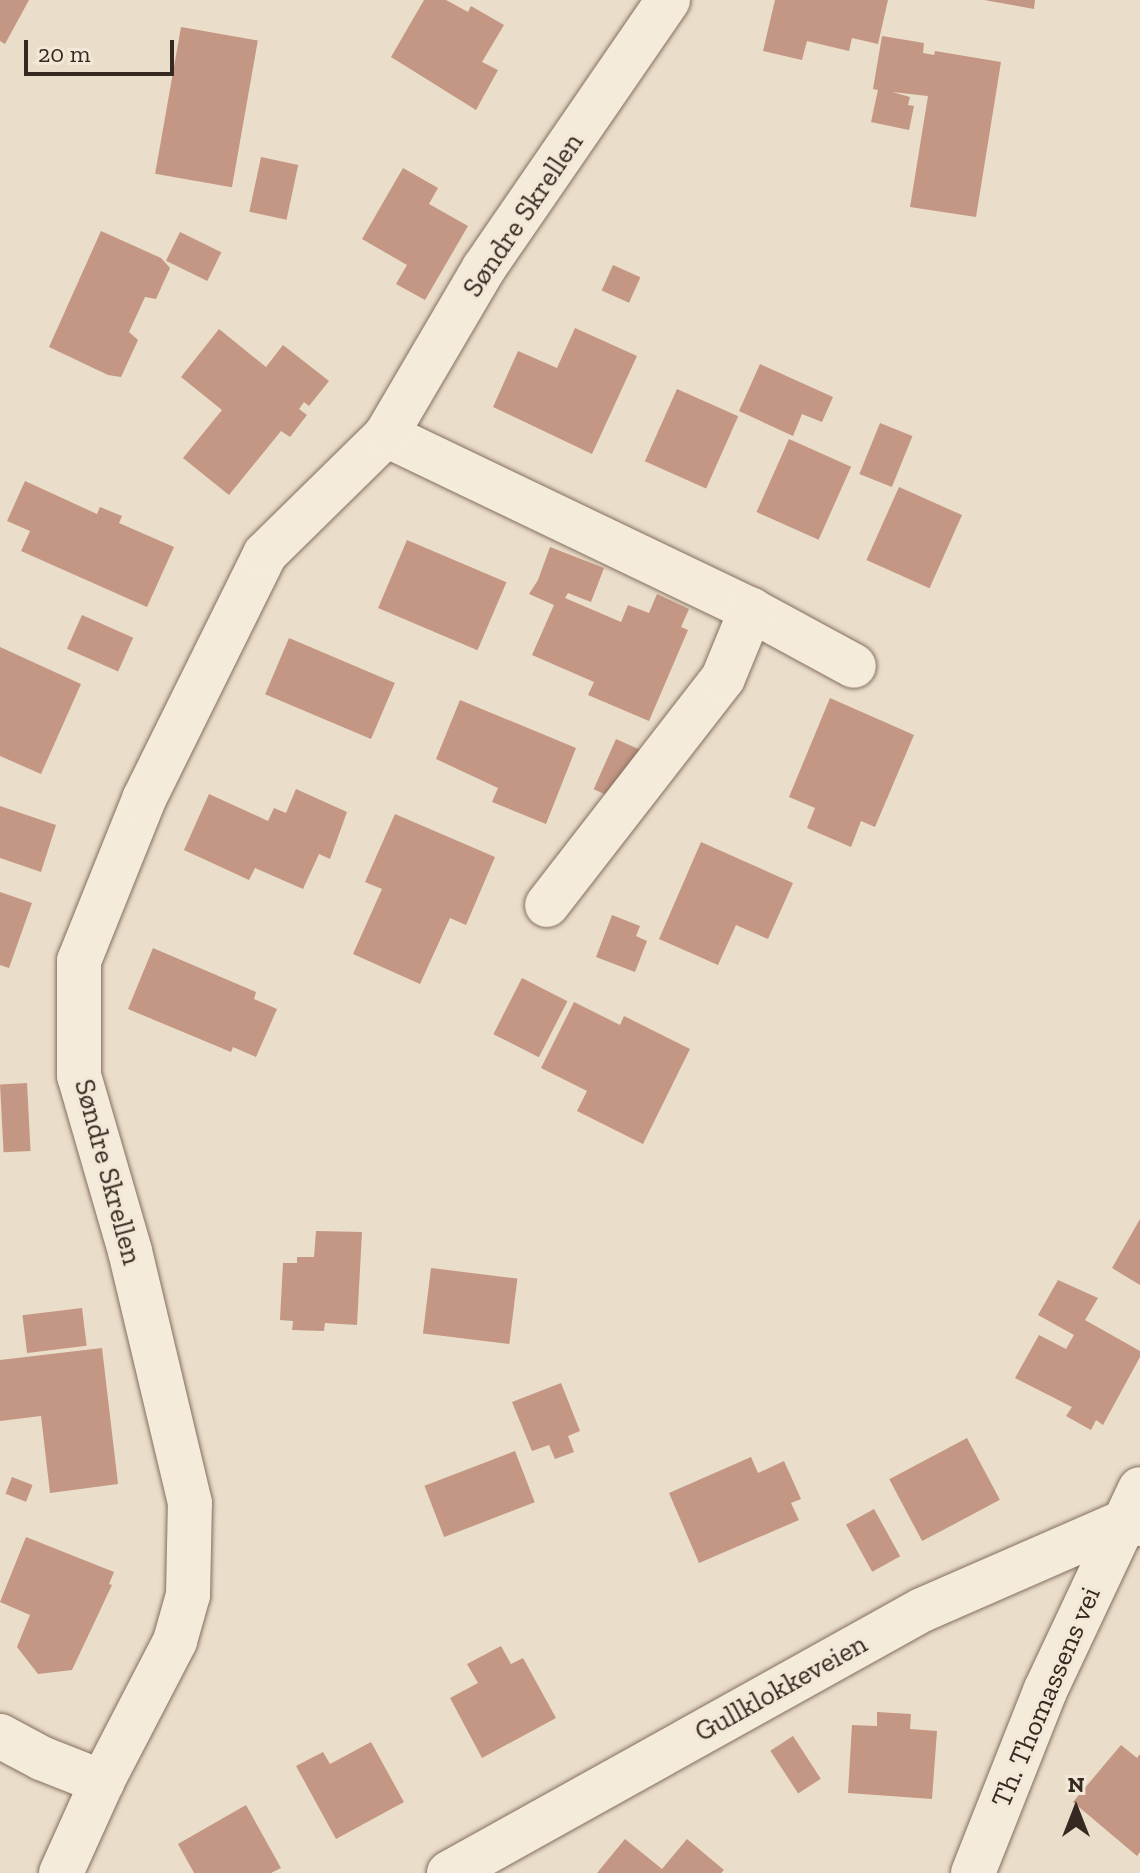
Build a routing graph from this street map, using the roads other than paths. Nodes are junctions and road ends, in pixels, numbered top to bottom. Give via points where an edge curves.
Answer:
1 (668, 0) edge
2 (386, 435) junction
3 (751, 610) junction
4 (854, 666) dead end
5 (547, 905) dead end
6 (1134, 1512) edge
7 (0, 1736) edge
8 (102, 1782) junction
9 (61, 1873) edge
10 (449, 1873) edge
11 (973, 1873) edge

1 - 2 street, Søndre Skrellen via 484,268
2 - 3 street
2 - 8 street, Søndre Skrellen via 265,554 144,799 79,961 79,1076 130,1251 190,1503 188,1595 175,1641
3 - 4 street
3 - 5 street via 723,678
6 - 10 street, Gullklokkeveien via 922,1610
6 - 11 street, Th. Thomassens vei via 1045,1691
7 - 8 street
8 - 9 street, Søndre Skrellen

